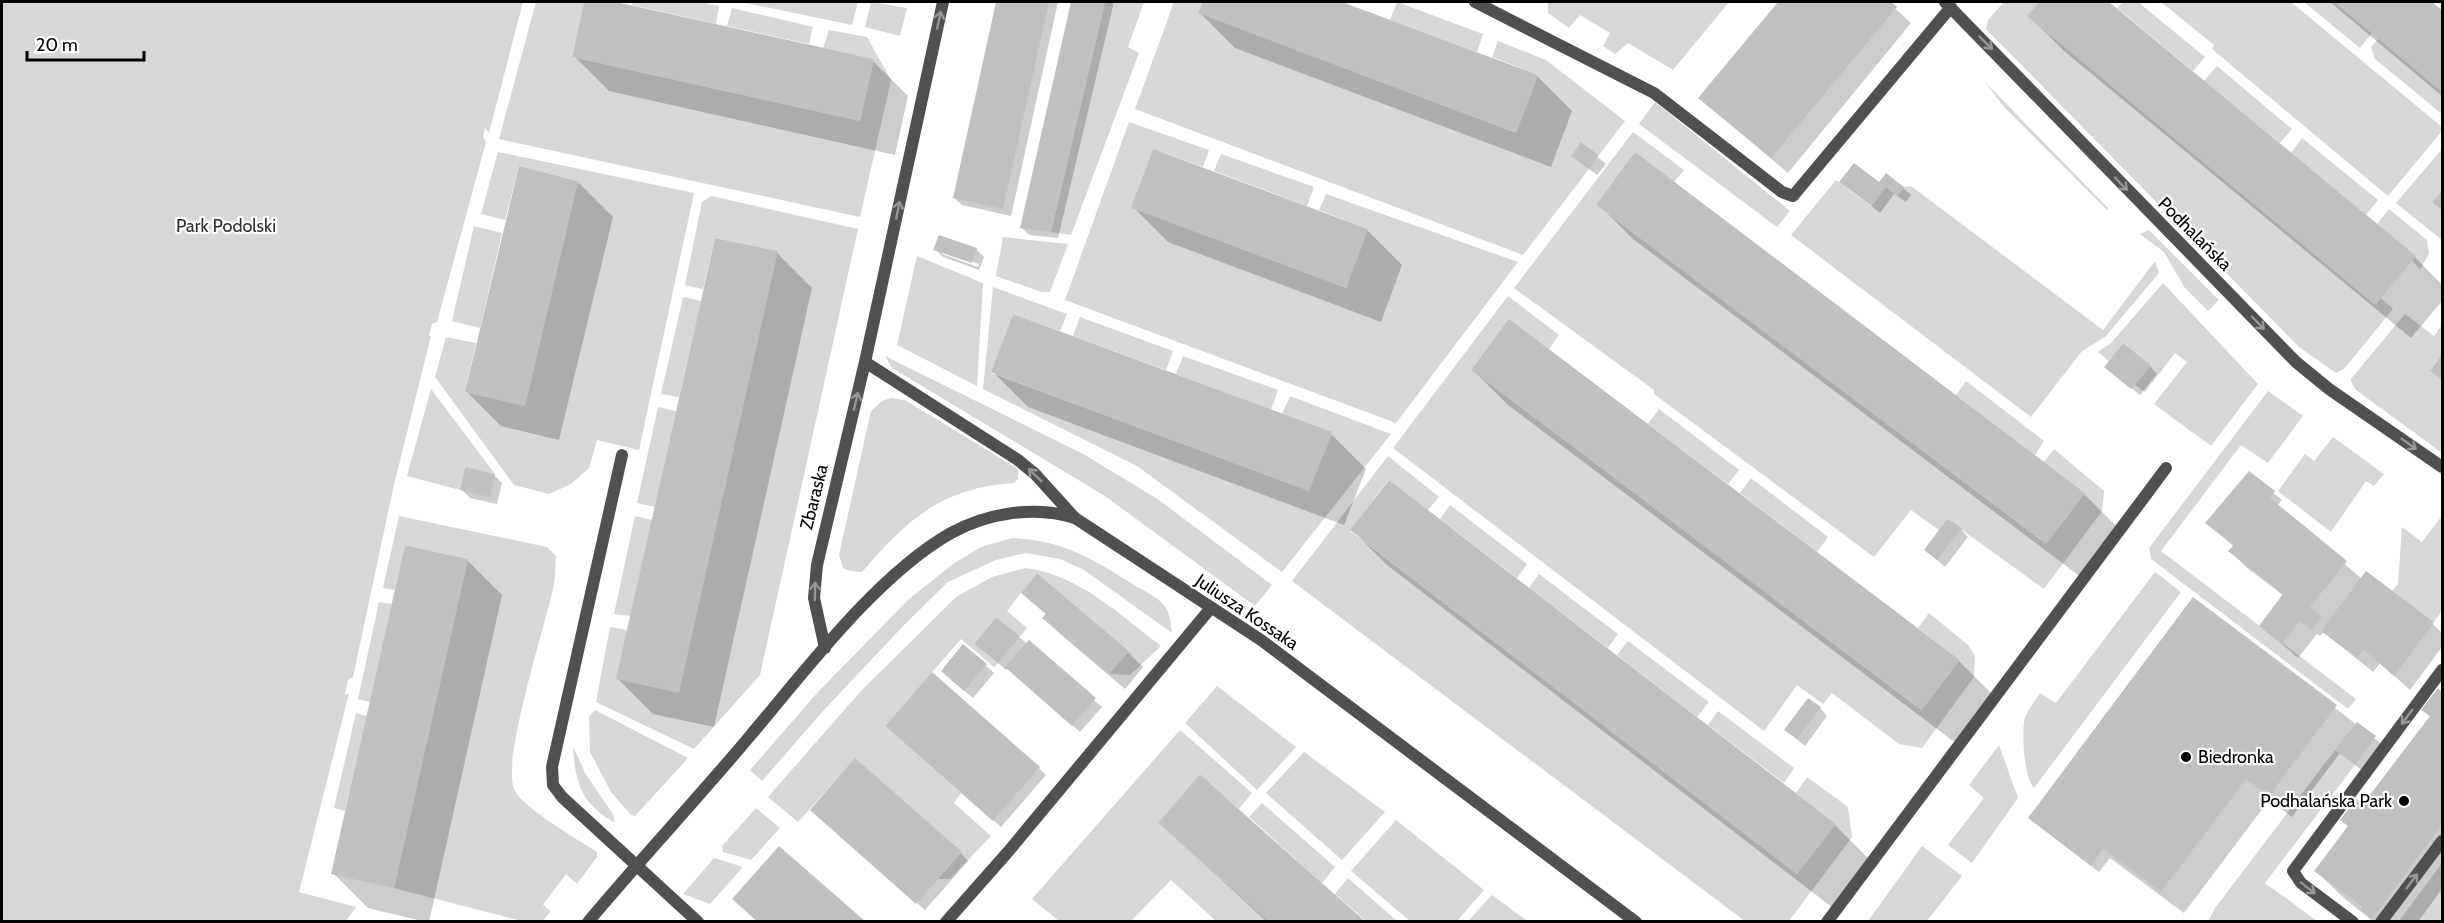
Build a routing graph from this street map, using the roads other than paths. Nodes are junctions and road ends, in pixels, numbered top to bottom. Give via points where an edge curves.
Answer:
1 (943, 2) edge
2 (1483, 3) edge
3 (1948, 4) edge
4 (865, 362) junction
5 (622, 455) dead end
6 (2442, 467) edge
7 (2166, 468) dead end
8 (1075, 518) junction
9 (1210, 609) junction
10 (825, 648) junction
11 (2442, 670) edge
12 (2442, 841) edge
13 (636, 865) junction
14 (588, 921) edge
15 (698, 921) edge
16 (946, 921) edge
17 (1636, 921) edge
18 (1827, 921) edge
19 (2353, 921) edge
20 (2381, 921) edge

4 -> 1 street, Zbaraska
2 - 3 street via 1654,93 1782,192 1793,196
3 -> 6 street, Podhalańska via 2296,362
8 -> 4 street via 1018,460
10 -> 4 street, Zbaraska via 814,598 817,565
5 - 13 street via 552,767 553,785 562,797
7 - 18 street
8 - 9 street, Juliusza Kossaka
8 - 10 street, Juliusza Kossaka via 1039,511 1005,514 952,533 904,567
9 - 16 street
9 - 17 street, Juliusza Kossaka via 1271,647
10 - 13 street
11 -> 19 street via 2293,871 2301,883
20 -> 12 street
13 - 14 street
13 - 15 street

